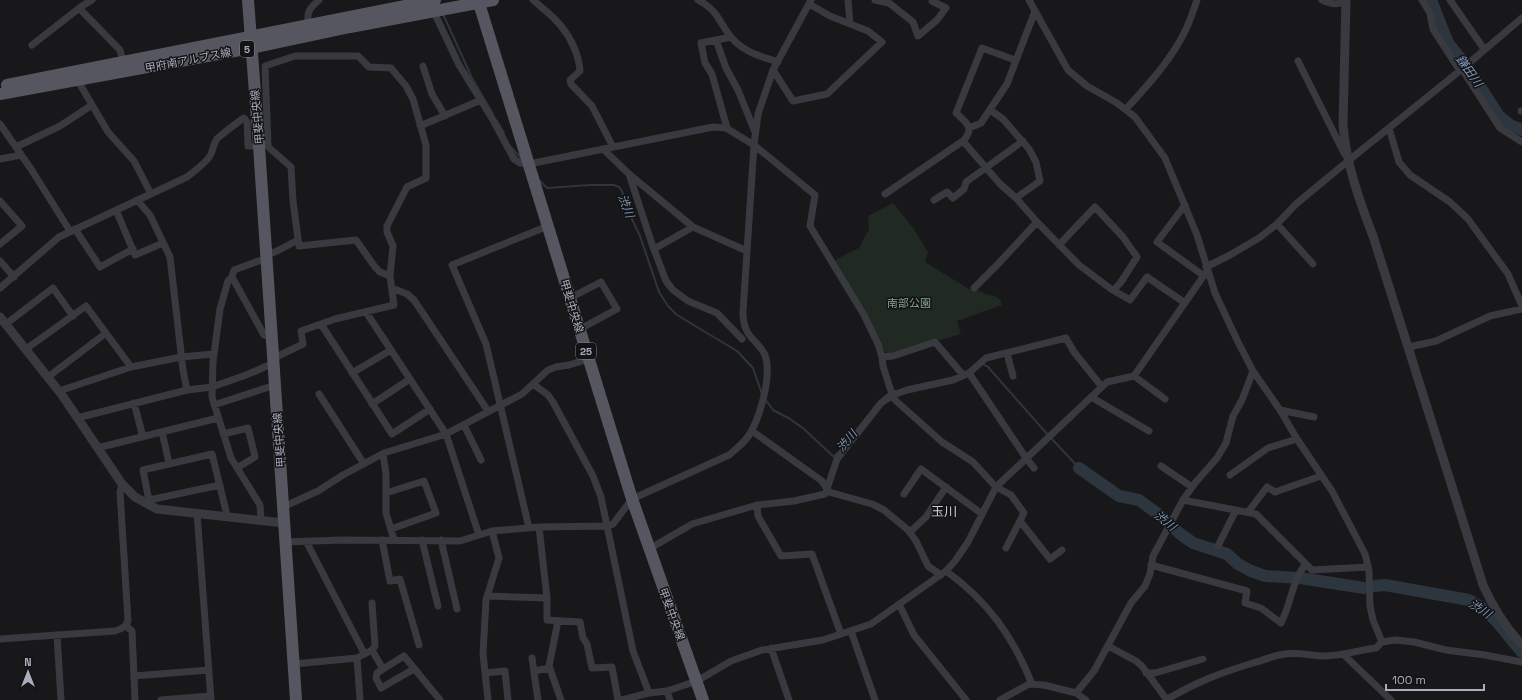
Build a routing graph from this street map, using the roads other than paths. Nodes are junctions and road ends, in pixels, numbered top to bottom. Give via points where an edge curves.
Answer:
1 (92, 0) edge
2 (248, 0) edge
3 (319, 0) edge
4 (493, 0) edge
5 (533, 0) edge
6 (698, 0) edge
7 (848, 0) edge
8 (875, 0) edge
9 (932, 0) edge
10 (1029, 0) edge
11 (1197, 0) edge
12 (1322, 0) edge
13 (1346, 0) edge
14 (1422, 0) edge
15 (1450, 0) edge
16 (478, 1) edge
17 (810, 2) edge
18 (432, 3) edge
19 (394, 4) edge
20 (79, 8) junction
21 (1034, 11) junction
22 (1522, 18) edge
23 (850, 23) junction
24 (308, 25) junction
25 (731, 37) junction
26 (716, 40) junction
27 (251, 42) junction
28 (32, 45) dead end
29 (1484, 50) junction
30 (1016, 60) junction
31 (123, 61) junction
32 (1298, 61) dead end
33 (778, 62) junction
34 (423, 66) dead end
35 (773, 70) junction
36 (1461, 70) junction
37 (78, 81) junction
38 (0, 86) edge
39 (0, 94) edge
40 (481, 100) junction
41 (92, 105) junction
42 (1126, 109) junction
43 (990, 110) junction
44 (445, 116) junction
45 (0, 124) edge
46 (420, 126) junction
47 (727, 128) junction
48 (969, 128) junction
49 (1389, 128) junction
50 (755, 132) junction
51 (963, 141) junction
52 (1023, 141) junction
53 (1522, 142) edge
54 (262, 145) junction
55 (754, 145) junction
56 (16, 147) junction
57 (613, 147) junction
58 (603, 149) junction
59 (21, 155) junction
60 (0, 159) edge
61 (1348, 160) junction
62 (529, 164) junction
63 (986, 168) junction
64 (629, 174) junction
65 (151, 194) junction
66 (885, 194) dead end
67 (1016, 198) junction
68 (137, 200) junction
69 (934, 200) dead end
70 (0, 201) edge
71 (1185, 205) junction
72 (116, 210) junction
73 (1037, 222) junction
74 (1277, 224) junction
75 (548, 226) junction
76 (693, 227) junction
77 (72, 230) junction
78 (298, 240) junction
79 (163, 243) junction
80 (0, 244) edge
81 (1059, 245) junction
82 (133, 249) junction
83 (654, 249) junction
84 (747, 251) junction
85 (267, 256) junction
86 (0, 260) edge
87 (1313, 264) dead end
88 (1206, 271) junction
89 (390, 276) junction
90 (14, 277) junction
91 (232, 277) junction
92 (0, 288) edge
93 (392, 288) junction
94 (974, 288) dead end
95 (1114, 290) junction
96 (570, 298) junction
97 (1185, 303) junction
98 (1522, 308) edge
99 (366, 312) junction
100 (73, 316) junction
101 (0, 317) edge
102 (6, 324) junction
103 (321, 324) junction
104 (580, 329) junction
105 (106, 333) junction
106 (272, 338) junction
107 (742, 340) dead end
108 (1409, 347) junction
109 (26, 349) junction
110 (391, 350) junction
111 (1007, 353) junction
112 (214, 354) junction
113 (181, 357) junction
114 (882, 357) junction
115 (589, 359) junction
116 (274, 360) junction
117 (131, 367) junction
118 (1253, 370) junction
119 (352, 373) junction
120 (966, 374) junction
121 (1013, 376) dead end
122 (1134, 376) junction
123 (48, 377) junction
124 (410, 379) junction
125 (533, 384) junction
126 (275, 385) junction
127 (212, 387) junction
128 (1102, 387) junction
129 (187, 390) junction
130 (59, 391) junction
131 (319, 394) dead end
132 (893, 395) junction
133 (1091, 397) junction
134 (1165, 399) dead end
135 (134, 403) junction
136 (372, 404) junction
137 (501, 404) junction
138 (214, 405) junction
139 (430, 409) junction
140 (1280, 410) junction
141 (488, 411) junction
142 (1314, 416) dead end
143 (77, 418) junction
144 (218, 418) junction
145 (464, 425) junction
146 (752, 431) junction
147 (1149, 431) dead end
148 (162, 432) junction
149 (223, 434) junction
150 (446, 434) junction
151 (143, 437) junction
152 (1297, 439) junction
153 (97, 448) junction
154 (383, 454) junction
155 (1026, 458) junction
156 (481, 460) dead end
157 (169, 463) junction
158 (364, 464) junction
159 (1161, 466) dead end
160 (236, 468) junction
161 (1034, 468) dead end
162 (1230, 475) dead end
163 (1321, 476) junction
164 (122, 484) junction
165 (220, 485) junction
166 (946, 487) junction
167 (996, 487) junction
168 (1192, 487) junction
169 (827, 490) junction
170 (386, 493) junction
171 (904, 494) dead end
172 (632, 498) junction
173 (1183, 500) junction
174 (150, 503) junction
175 (757, 505) junction
176 (283, 507) junction
177 (1236, 510) junction
178 (1248, 512) junction
179 (197, 513) junction
180 (982, 514) junction
181 (227, 515) junction
182 (261, 520) junction
183 (1020, 521) junction
184 (284, 523) junction
185 (608, 526) junction
186 (529, 528) junction
187 (539, 528) junction
188 (391, 529) junction
189 (492, 531) junction
190 (910, 532) junction
191 (479, 535) junction
192 (382, 540) junction
193 (394, 540) junction
194 (422, 540) junction
195 (441, 540) junction
196 (306, 541) junction
197 (285, 542) junction
198 (1218, 546) dead end
199 (1006, 548) dead end
200 (649, 549) junction
201 (1062, 550) dead end
202 (1151, 565) junction
203 (1305, 565) junction
204 (1368, 567) junction
205 (944, 573) junction
206 (487, 596) junction
207 (547, 598) junction
208 (372, 603) dead end
209 (899, 604) junction
210 (438, 606) dead end
211 (457, 609) dead end
212 (558, 621) junction
213 (126, 626) junction
214 (851, 631) junction
215 (841, 634) junction
216 (57, 635) junction
217 (0, 639) edge
218 (1382, 642) junction
219 (420, 645) dead end
220 (1522, 645) edge
221 (1108, 646) junction
222 (771, 648) junction
223 (372, 650) junction
224 (364, 653) junction
225 (1344, 654) junction
226 (356, 658) junction
227 (532, 658) dead end
228 (1203, 658) dead end
229 (1522, 662) edge
230 (294, 664) junction
231 (550, 668) junction
232 (383, 669) junction
233 (414, 669) junction
234 (208, 670) junction
235 (534, 671) junction
236 (485, 673) junction
237 (1146, 673) junction
238 (134, 676) junction
239 (697, 681) junction
240 (1032, 684) junction
241 (667, 691) junction
242 (649, 693) junction
243 (1076, 693) junction
244 (211, 698) edge
245 (1010, 698) edge
246 (634, 699) edge
247 (62, 700) edge
248 (135, 700) edge
249 (162, 700) edge
250 (296, 700) edge
251 (360, 700) edge
252 (440, 700) edge
253 (488, 700) edge
254 (508, 700) edge
255 (538, 700) edge
256 (561, 700) edge
257 (618, 700) edge
258 (622, 700) edge
259 (670, 700) edge
260 (703, 700) edge
261 (789, 700) edge
262 (875, 700) edge
263 (966, 700) edge
264 (1000, 700) edge
265 (1086, 700) edge
266 (1166, 700) edge
267 (1392, 700) edge

1 - 20 street
2 - 27 main road, 甲斐中央線
3 - 24 street via 311,6 307,14
4 - 16 main road, 甲府南アルプス線 / 5
5 - 57 street via 560,25 571,42 579,61 580,71 570,80 571,84 592,106
6 - 25 street via 709,6 719,17
7 - 23 street
8 - 9 street via 889,3 913,22 918,36 938,20 946,8
10 - 21 street
11 - 42 street via 1188,26 1176,47 1156,75
12 - 13 street via 1330,4
13 - 61 street via 1343,124
14 - 36 street via 1430,13 1433,29
15 - 29 street
16 - 18 main road, 甲府南アルプス線 / 5
16 - 62 main road, 甲斐中央線 / 25
17 - 23 street via 830,16
17 - 33 street
18 - 19 main road, 甲府南アルプス線 / 5
18 - 27 main road, 甲府南アルプス線 / 5 via 350,27
18 - 40 street via 459,65
19 - 24 main road, 甲府南アルプス線 / 5
20 - 28 street
20 - 31 street via 120,50
21 - 30 street
21 - 42 street via 1068,70 1087,86
22 - 29 street
23 - 35 street via 868,31 882,42 827,94 793,101
24 - 27 main road, 甲府南アルプス線 / 5
25 - 26 street
25 - 33 street via 749,53
26 - 47 street via 701,43
26 - 50 street
27 - 31 main road, 甲府南アルプス線 / 5
27 - 37 main road, 甲府南アルプス線 / 5
27 - 54 main road, 甲斐中央線
29 - 36 street
30 - 43 street via 1007,84
30 - 48 street via 982,48 956,113 967,122
31 - 38 main road, 甲府南アルプス線 / 5
32 - 61 street
33 - 35 street
34 - 44 street via 432,94
35 - 50 street via 758,114
36 - 49 street
36 - 53 street via 1500,128
37 - 39 main road, 甲府南アルプス線 / 5
37 - 41 street
40 - 44 street
40 - 62 street via 514,159
41 - 56 street via 60,126
41 - 65 street via 108,132 134,161
42 - 71 street via 1135,117 1165,158
43 - 48 street via 981,123
43 - 52 street via 1003,119
44 - 46 street
45 - 56 street
46 - 54 street via 413,99 391,68 369,67 358,56 295,56 265,66
46 - 89 street via 426,145 426,178 407,187 387,226 393,246
47 - 55 street
47 - 57 street via 713,127
48 - 51 street via 968,135
49 - 61 street
49 - 98 street via 1398,162 1410,175 1450,202 1468,219 1508,274
50 - 55 street
51 - 63 street
51 - 66 street
52 - 63 street
52 - 67 street via 1036,162 1040,181
54 - 65 street via 248,146 247,122 244,118 239,120 217,138 209,156 200,167
54 - 78 street via 291,167
54 - 85 main road, 甲斐中央線
55 - 84 street
55 - 114 street via 815,195 810,226 864,315
56 - 59 street
57 - 58 street
58 - 62 street
58 - 64 street
59 - 60 street
59 - 77 street
61 - 74 street via 1296,204
61 - 108 street via 1358,198
62 - 75 main road, 甲斐中央線 / 25
63 - 67 street
63 - 69 street via 966,182 964,189 953,198 947,192
64 - 76 street
64 - 83 street
65 - 68 street
67 - 73 street
68 - 72 street
68 - 79 street via 150,216
70 - 80 street via 22,226
71 - 88 street via 1197,235
71 - 88 street via 1157,242
72 - 77 street
72 - 82 street
73 - 81 street
73 - 94 street
74 - 87 street
74 - 88 street via 1248,246
75 - 96 main road, 甲斐中央線 / 25
75 - 137 street via 452,265 486,344
76 - 83 street
76 - 84 street
77 - 82 street via 100,267
77 - 90 street via 59,237
78 - 85 street
78 - 89 street via 299,246 356,240 375,267
79 - 82 street via 135,255
79 - 113 street via 170,257
81 - 95 street via 1079,265
81 - 95 street via 1095,207 1123,236 1137,257
83 - 107 street via 666,281 673,290 688,301 717,313
84 - 146 street via 744,323 747,332 766,358 768,372 766,391
85 - 91 street via 234,270
85 - 106 main road, 甲斐中央線
86 - 90 street
88 - 97 street
88 - 118 street
89 - 93 street
90 - 92 street
91 - 106 street via 264,335
91 - 112 street via 220,309
93 - 99 street via 394,305
93 - 141 street via 414,300
95 - 97 street via 1130,300 1147,277
96 - 104 main road, 甲斐中央線 / 25
96 - 104 street via 601,282 617,309
97 - 122 street
98 - 108 street via 1490,316 1436,341
99 - 103 street
99 - 110 street
100 - 102 street via 52,288
100 - 105 street via 86,306
100 - 109 street
101 - 102 street
102 - 109 street
103 - 116 street via 301,331 303,344
103 - 119 street
104 - 115 main road, 甲斐中央線 / 25
105 - 117 street
105 - 123 street
106 - 116 main road, 甲斐中央線
108 - 220 street via 1483,585 1504,623
109 - 123 street
110 - 119 street
110 - 124 street
111 - 120 street via 986,358
111 - 121 street
111 - 128 street via 1066,338
112 - 113 street
112 - 127 street
113 - 117 street
113 - 129 street
114 - 120 street via 893,356 935,342
114 - 132 street
115 - 125 street via 548,370
115 - 172 main road, 甲斐中央線 / 25
116 - 126 main road, 甲斐中央線
116 - 127 street via 246,375
117 - 130 street
118 - 140 street
118 - 168 street via 1226,443 1217,458
119 - 136 street
120 - 132 street via 953,380
120 - 155 street
122 - 128 street via 1107,382
122 - 134 street
123 - 130 street
124 - 136 street
124 - 139 street
125 - 137 street via 522,394
125 - 185 street via 548,394 593,476
126 - 138 street
126 - 176 main road, 甲斐中央線
127 - 129 street
127 - 138 street
128 - 133 street
129 - 135 street
130 - 143 street
131 - 158 street
132 - 167 street via 901,406 942,442 973,462
132 - 169 street via 882,403 837,459
133 - 147 street
133 - 155 street
135 - 143 street
135 - 151 street
136 - 139 street via 392,434
137 - 141 street
137 - 186 street
138 - 144 street
139 - 150 street
140 - 142 street
140 - 152 street
141 - 145 street
143 - 153 street
144 - 148 street
144 - 149 street
145 - 150 street
145 - 156 street
146 - 169 street via 812,474
146 - 172 street via 729,455
148 - 151 street
148 - 157 street
149 - 160 street
149 - 160 street via 248,428 254,457
150 - 154 street
150 - 191 street
151 - 153 street
152 - 162 street via 1268,448
152 - 163 street
153 - 164 street
154 - 158 street
154 - 170 street
155 - 161 street
155 - 167 street
157 - 165 street via 212,454
157 - 174 street via 143,470
158 - 176 street via 318,491
159 - 168 street
160 - 182 street via 260,505
163 - 178 street via 1275,492 1267,487
163 - 204 street via 1332,491 1361,546
164 - 174 street via 135,497
164 - 213 street via 120,492 128,621
165 - 174 street
165 - 181 street
166 - 171 street via 921,469
166 - 180 street
166 - 190 street via 926,517
167 - 180 street
167 - 183 street via 1011,496 1024,513
168 - 173 street
169 - 175 street via 825,494 794,501
169 - 190 street via 884,510
170 - 188 street via 386,514
170 - 188 street via 424,481 436,513
172 - 185 street via 613,524
172 - 200 main road, 甲斐中央線 / 25
173 - 177 street
173 - 202 street via 1153,556
174 - 179 street via 157,509
175 - 200 street via 692,524
175 - 215 street via 758,516 782,556 812,554
176 - 184 main road, 甲斐中央線
177 - 178 street
177 - 198 street
178 - 203 street via 1260,517
179 - 181 street
179 - 234 street
180 - 205 street via 968,542
181 - 182 street
182 - 184 street
183 - 199 street
183 - 201 street via 1050,558
184 - 197 main road, 甲斐中央線
185 - 187 street
185 - 242 street via 633,651
186 - 187 street
186 - 189 street
187 - 207 street
188 - 193 street
189 - 191 street
189 - 206 street via 499,558
190 - 205 street via 928,566
191 - 195 street via 460,540
192 - 193 street
192 - 196 street
192 - 219 street via 390,582 400,579
193 - 194 street
194 - 195 street
194 - 210 street
195 - 211 street
196 - 197 street
196 - 224 street
197 - 230 main road, 甲斐中央線
200 - 239 main road, 甲斐中央線 / 25
202 - 203 street via 1247,591 1245,604 1261,608 1281,623 1299,573
202 - 221 street via 1146,586 1131,603
203 - 204 street via 1312,570
204 - 218 street via 1370,606
205 - 209 street
205 - 240 street via 976,596 990,611 1019,655
206 - 207 street
206 - 236 street via 483,654
207 - 212 street via 547,620
208 - 223 street via 375,646
209 - 214 street via 871,624
209 - 263 street via 914,635
212 - 231 street
212 - 257 street via 580,622 592,668 612,667
213 - 216 street via 115,631
213 - 238 street via 132,631
214 - 215 street
214 - 262 street
215 - 222 street via 823,640
216 - 217 street
216 - 247 street
218 - 225 street via 1376,648
218 - 229 street via 1414,642 1446,650
221 - 237 street via 1136,661
221 - 243 street via 1094,671
222 - 239 street via 731,661
222 - 261 street
223 - 224 street
223 - 232 street
224 - 226 street
225 - 266 street via 1285,654 1219,674 1189,686
225 - 267 street
226 - 230 street
226 - 251 street
227 - 235 street
228 - 237 street via 1155,673
230 - 250 main road, 甲斐中央線
231 - 235 street
231 - 256 street
232 - 233 street via 404,656
232 - 233 street via 377,673 376,678 381,688
233 - 252 street
234 - 238 street
234 - 244 street
235 - 255 street
236 - 253 street
236 - 254 street via 505,671
237 - 266 street
238 - 248 street
239 - 241 street
239 - 260 main road, 甲斐中央線 / 25
240 - 243 street
240 - 245 street
241 - 242 street
241 - 259 street
242 - 246 street
243 - 265 street
244 - 249 street
245 - 264 street
246 - 258 street

